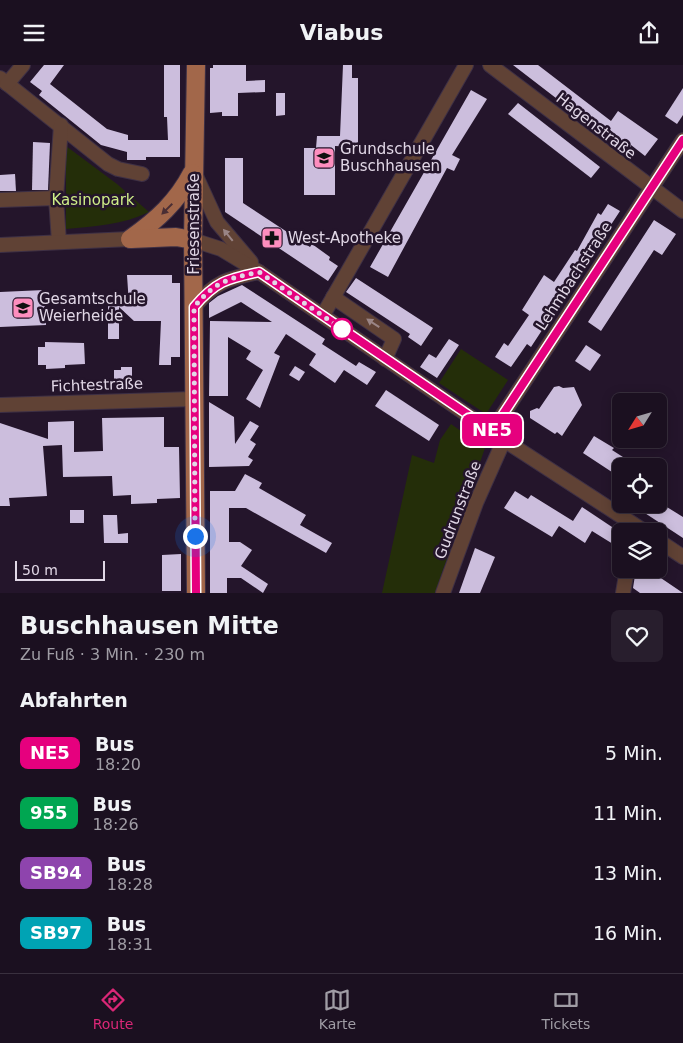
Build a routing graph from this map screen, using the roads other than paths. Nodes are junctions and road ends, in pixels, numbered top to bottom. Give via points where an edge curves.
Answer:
1 (23, 65) edge
2 (196, 65) edge
3 (466, 65) edge
4 (490, 65) edge
5 (4, 81) edge
6 (61, 125) junction
7 (683, 140) edge
8 (194, 170) junction
9 (142, 174) dead end
10 (650, 188) junction
11 (56, 198) junction
12 (0, 200) edge
13 (683, 211) edge
14 (130, 239) junction
15 (193, 240) junction
16 (59, 242) junction
17 (0, 245) edge
18 (259, 272) junction
19 (333, 297) junction
20 (194, 307) junction
21 (323, 315) junction
22 (386, 359) junction
23 (194, 399) junction
24 (0, 405) edge
25 (492, 431) junction
26 (504, 440) junction
27 (632, 523) edge
28 (667, 546) edge
29 (683, 557) edge
30 (626, 578) edge
31 (196, 593) edge
32 (444, 593) edge
33 (623, 593) edge

1 - 5 street
2 - 8 main road, Friesenstraße
3 - 19 street
4 - 10 street, Hagenstraße
5 - 6 street
6 - 9 street via 108,164
6 - 11 street
7 - 10 street, Lehmbachstraße
8 -> 14 main road via 169,208
8 - 15 main road, Friesenstraße
18 -> 8 street via 217,222
10 - 13 street, Hagenstraße
10 - 25 street, Lehmbachstraße
11 - 12 street
11 - 16 street
14 - 15 main road via 176,237
14 - 16 street
15 - 18 street via 221,249
15 - 20 main road, Friesenstraße
16 - 17 street
18 - 20 street via 215,285
18 - 21 street
19 - 21 street
22 -> 19 street via 394,339
20 - 23 main road, Friesenstraße
21 - 22 street
22 - 25 street
23 - 24 street, Fichtestraße
23 - 31 main road, Friesenstraße
25 - 26 street
26 - 27 street
26 - 32 street, Gudrunstraße via 476,503
28 - 29 street
30 - 33 street

